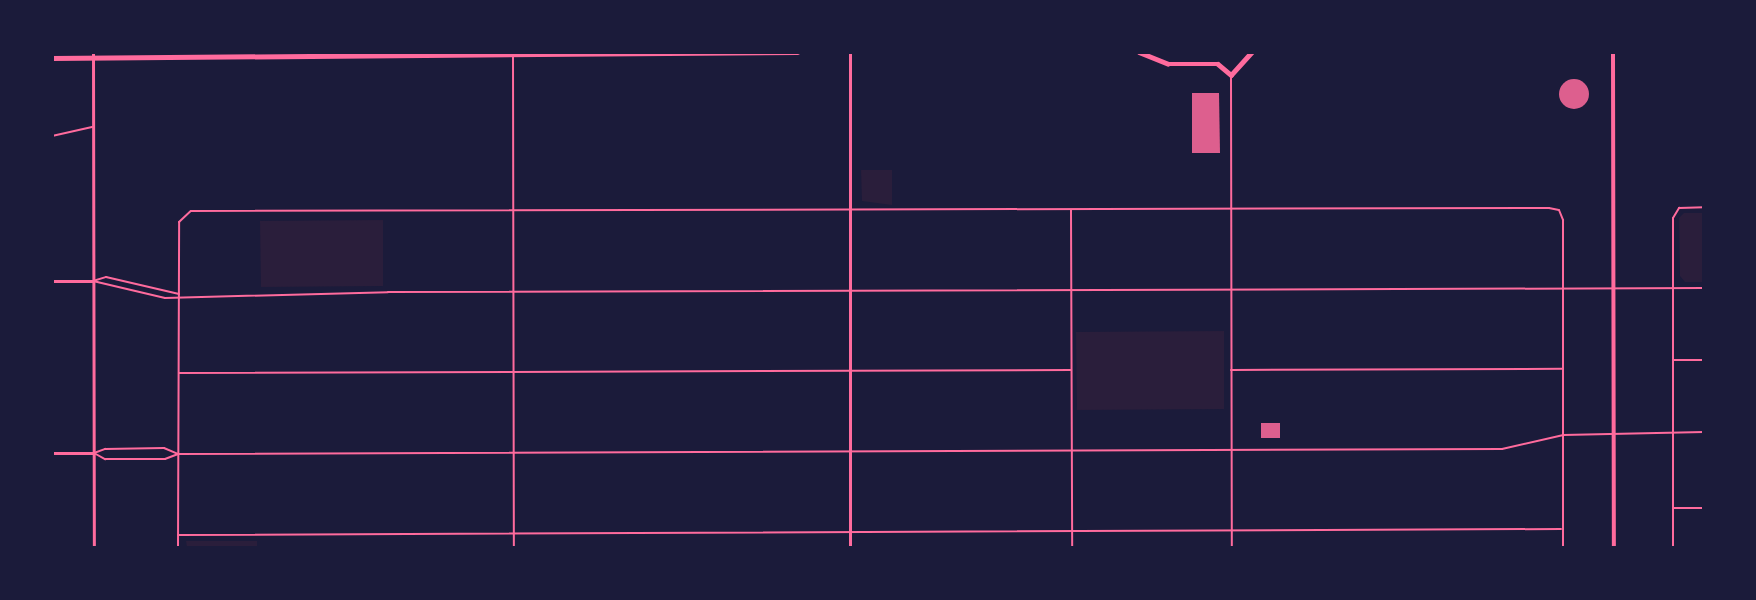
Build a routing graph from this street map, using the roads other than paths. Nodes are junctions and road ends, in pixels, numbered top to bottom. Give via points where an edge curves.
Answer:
1 (797, 52) edge
2 (850, 52) edge
3 (1139, 52) edge
4 (1252, 52) edge
5 (1613, 52) edge
6 (513, 53) edge
7 (93, 55) edge
8 (52, 58) edge
9 (1232, 75) junction
10 (92, 127) junction
11 (52, 136) edge
12 (1704, 207) edge
13 (1232, 209) junction
14 (513, 210) junction
15 (850, 210) junction
16 (1071, 210) junction
17 (52, 281) edge
18 (93, 281) junction
19 (1673, 288) junction
20 (1704, 288) edge
21 (1563, 289) junction
22 (1614, 289) junction
23 (1232, 290) junction
24 (850, 291) junction
25 (1071, 291) junction
26 (514, 292) junction
27 (179, 294) junction
28 (1674, 360) junction
29 (1704, 360) edge
30 (1563, 369) junction
31 (1071, 370) junction
32 (1231, 370) junction
33 (850, 372) junction
34 (179, 373) junction
35 (513, 374) junction
36 (1614, 432) junction
37 (1673, 432) junction
38 (1704, 432) edge
39 (1563, 435) junction
40 (1071, 450) junction
41 (1231, 450) junction
42 (52, 453) edge
43 (94, 453) junction
44 (514, 453) junction
45 (850, 453) junction
46 (178, 454) junction
47 (1673, 508) junction
48 (1704, 508) edge
49 (1563, 529) junction
50 (1232, 530) junction
51 (850, 532) junction
52 (1071, 532) junction
53 (514, 533) junction
54 (178, 535) junction
55 (94, 548) edge
56 (178, 548) edge
57 (514, 548) edge
58 (850, 548) edge
59 (1072, 548) edge
60 (1232, 548) edge
61 (1563, 548) edge
62 (1614, 548) edge
63 (1673, 548) edge

1 - 6 highway
2 - 15 street
3 - 9 highway via 1168,64 1218,64
4 - 9 highway
5 - 22 main road
6 - 7 highway
6 - 14 street
7 - 8 highway
7 - 10 street
9 - 13 street
10 - 11 street
10 - 18 street
12 - 19 street via 1676,210
13 - 16 street
13 - 21 street via 1559,210
13 - 23 street
14 - 15 street
14 - 26 street
14 - 27 street via 182,214
15 - 16 street
15 - 24 street
16 - 25 street
17 - 18 street
18 - 27 street via 165,298
18 - 27 street via 106,277
18 - 43 street
19 - 20 street
19 - 22 street
19 - 28 street
21 - 22 street
21 - 23 street
21 - 30 street
22 - 36 main road
23 - 25 street
23 - 32 street
24 - 25 street
24 - 26 street
24 - 33 street
25 - 31 street
26 - 27 street
26 - 35 street
27 - 34 street
28 - 29 street
28 - 37 street
30 - 32 street
30 - 39 street
31 - 33 street
31 - 40 street
32 - 41 street
33 - 35 street
33 - 45 street
34 - 35 street
34 - 46 street
35 - 44 street
36 - 37 street
36 - 39 street
36 - 62 main road
37 - 38 street
37 - 47 street
39 - 41 street via 1502,449
39 - 49 street
40 - 41 street
40 - 45 street
40 - 52 street
41 - 50 street
42 - 43 street
43 - 46 street via 164,448
43 - 46 street via 105,459 165,459
43 - 55 street
44 - 45 street
44 - 46 street
44 - 53 street
45 - 51 street
46 - 54 street
47 - 48 street
47 - 63 street
49 - 50 street
49 - 61 street
50 - 52 street
50 - 60 street
51 - 52 street
51 - 53 street
51 - 58 street
52 - 59 street
53 - 54 street
53 - 57 street
54 - 56 street

